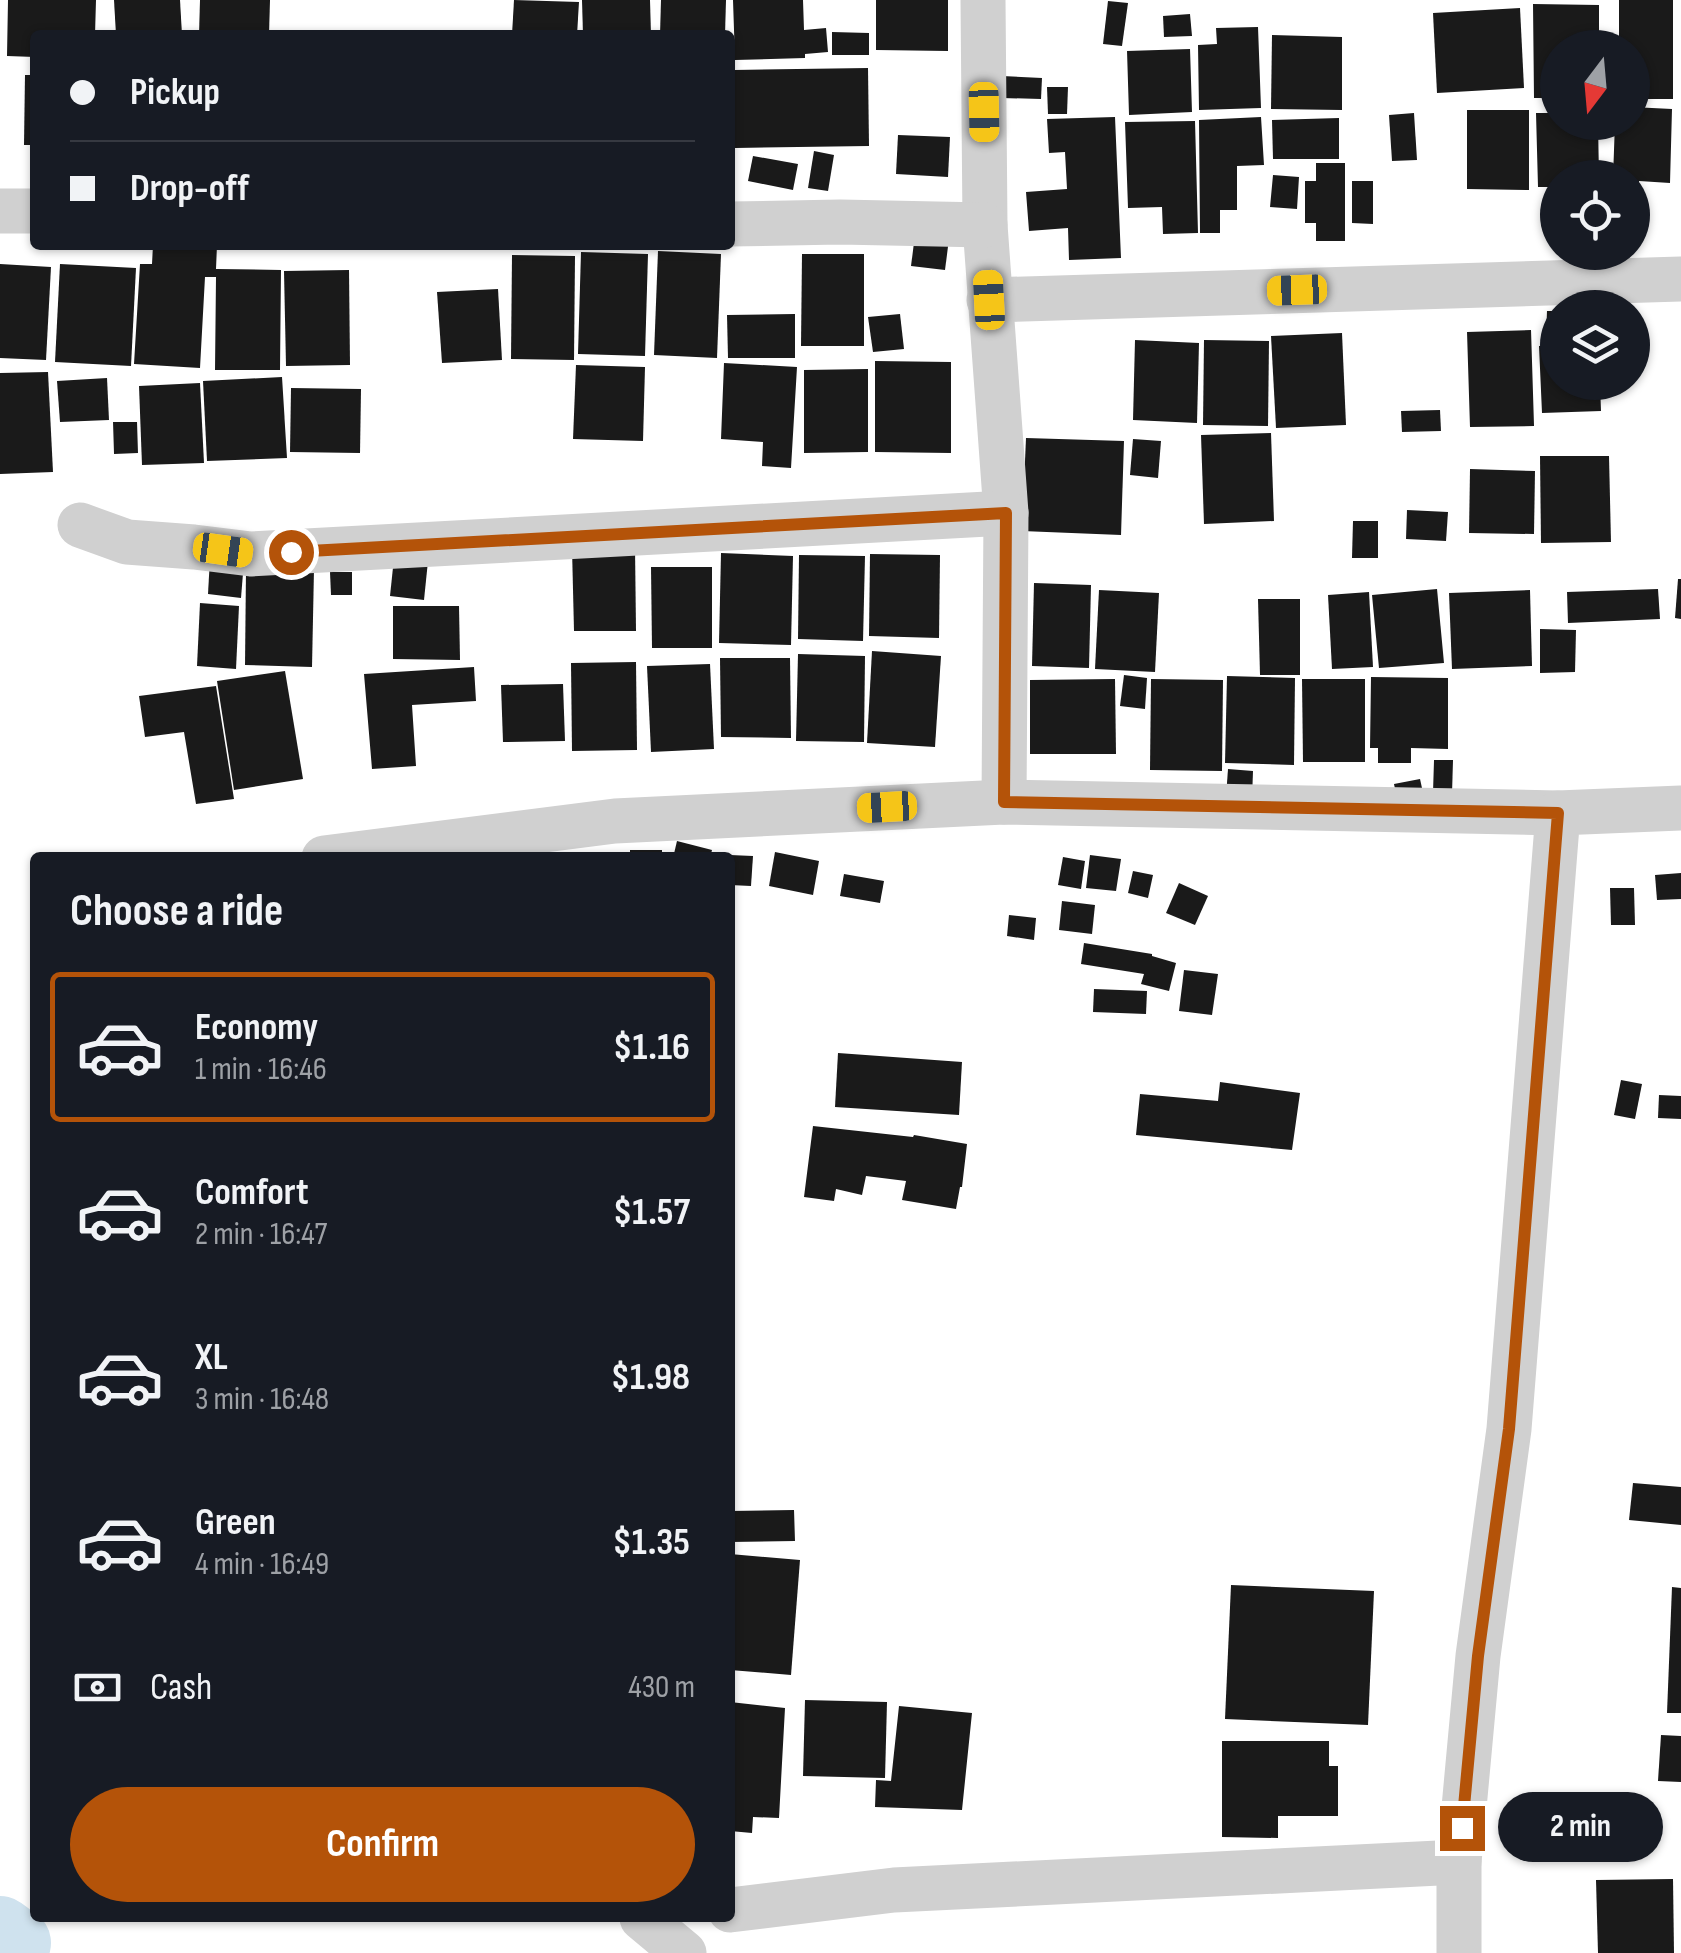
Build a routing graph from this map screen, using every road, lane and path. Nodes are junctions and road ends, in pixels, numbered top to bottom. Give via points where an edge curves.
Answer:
1 (983, 0) edge
2 (0, 211) edge
3 (30, 211) edge
4 (735, 224) edge
5 (985, 225) junction
6 (1681, 279) edge
7 (989, 300) junction
8 (1006, 513) junction
9 (80, 526) dead end
10 (1004, 802) junction
11 (1681, 808) edge
12 (1558, 813) junction
13 (608, 839) edge
14 (414, 852) edge
15 (1459, 1862) junction
16 (735, 1909) edge
17 (653, 1922) edge
18 (684, 1953) edge
19 (1460, 1953) edge

1 - 5 street
2 - 3 street
4 - 5 street
5 - 7 street
6 - 7 street
7 - 8 street
8 - 9 street via 251,554 127,542
8 - 10 street
10 - 12 street
10 - 13 street
11 - 12 street
12 - 15 street via 1509,1429
13 - 14 street
15 - 16 street via 894,1890
15 - 19 street
17 - 18 street

